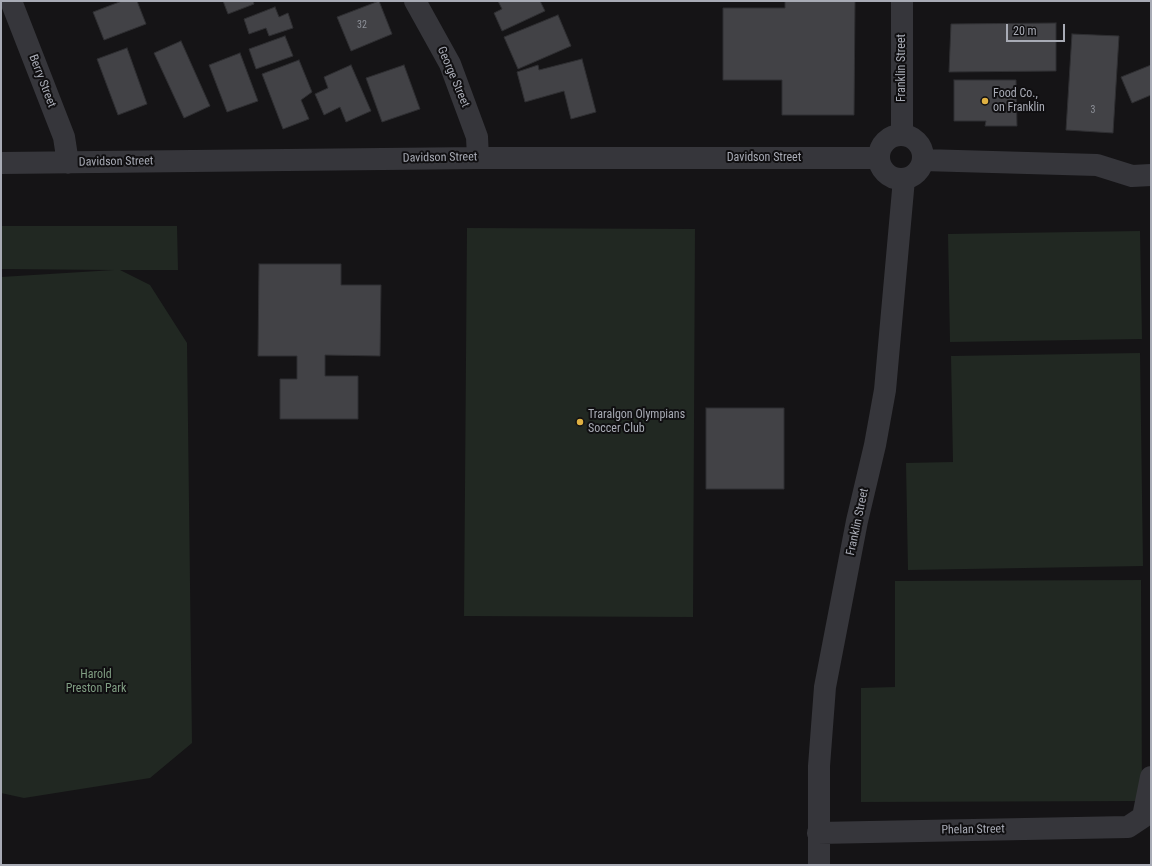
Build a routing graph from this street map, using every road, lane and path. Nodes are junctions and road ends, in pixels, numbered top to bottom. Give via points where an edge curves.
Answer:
1 (11, 1) edge
2 (415, 1) edge
3 (902, 1) edge
4 (902, 135) junction
5 (478, 158) junction
6 (879, 158) junction
7 (923, 160) junction
8 (1, 163) edge
9 (68, 163) junction
10 (1151, 175) edge
11 (904, 179) junction
12 (1151, 777) edge
13 (818, 833) junction
14 (818, 865) edge

1 - 9 street, Berry Street via 64,137
2 - 5 street, George Street via 450,64 477,137
3 - 4 street, Franklin Street
4 - 6 street via 893,136 885,141 880,149
4 - 7 street via 911,137 918,143 923,151
5 - 6 street, Davidson Street
5 - 9 street, Davidson Street
6 - 11 street via 881,167 887,174
7 - 10 street via 1096,165 1132,176
7 - 11 street via 920,169
8 - 9 street, Davidson Street
11 - 13 street, Franklin Street via 885,390 825,687 819,766
12 - 13 street, Phelan Street via 1144,817 1128,827
13 - 14 street, Franklin Street

